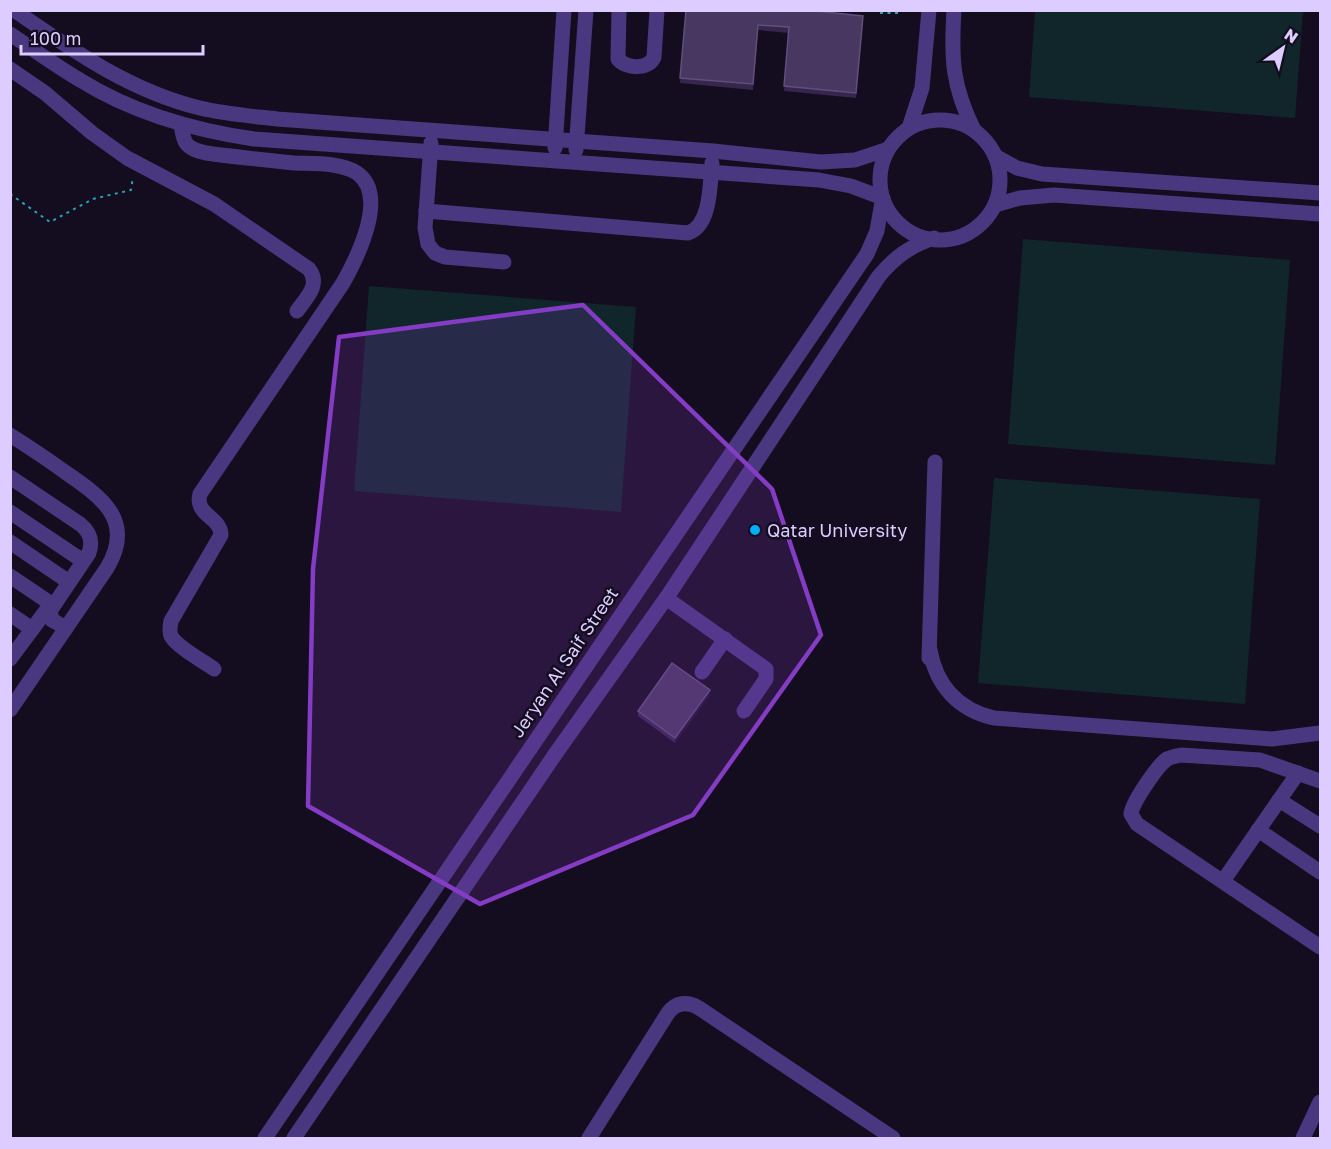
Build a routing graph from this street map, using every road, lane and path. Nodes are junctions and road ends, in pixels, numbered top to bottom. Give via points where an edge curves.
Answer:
1 (14, 10) edge
2 (564, 10) edge
3 (586, 10) edge
4 (619, 10) edge
5 (657, 10) edge
6 (902, 10) edge
7 (929, 10) edge
8 (954, 10) edge
9 (880, 13) dead end
10 (10, 34) edge
11 (10, 69) edge
12 (172, 99) junction
13 (174, 122) junction
14 (909, 128) junction
15 (974, 130) junction
16 (432, 131) junction
17 (555, 140) junction
18 (577, 141) junction
19 (888, 149) junction
20 (713, 151) junction
21 (430, 152) junction
22 (995, 156) junction
23 (554, 161) junction
24 (575, 162) junction
25 (134, 163) junction
26 (711, 172) junction
27 (10, 194) edge
28 (1320, 194) edge
29 (882, 200) junction
30 (995, 205) junction
31 (426, 211) junction
32 (1320, 214) edge
33 (934, 238) junction
34 (504, 262) dead end
35 (297, 311) dead end
36 (10, 423) edge
37 (10, 435) edge
38 (40, 455) junction
39 (935, 462) dead end
40 (10, 477) edge
41 (10, 512) edge
42 (10, 542) edge
43 (83, 561) junction
44 (10, 576) edge
45 (645, 578) junction
46 (69, 582) junction
47 (667, 596) junction
48 (52, 604) junction
49 (10, 614) edge
50 (66, 628) junction
51 (32, 629) junction
52 (725, 639) junction
53 (15, 643) edge
54 (10, 659) edge
55 (214, 669) dead end
56 (702, 672) dead end
57 (10, 710) edge
58 (744, 711) dead end
59 (1320, 733) edge
60 (536, 738) junction
61 (1272, 739) junction
62 (1320, 741) edge
63 (556, 753) junction
64 (1298, 772) junction
65 (1320, 781) edge
66 (1279, 800) junction
67 (1320, 826) edge
68 (1258, 830) junction
69 (1320, 872) edge
70 (1223, 881) junction
71 (1320, 947) edge
72 (1320, 1101) edge
73 (265, 1138) edge
74 (294, 1138) edge
75 (589, 1138) edge
76 (893, 1138) edge
77 (1303, 1138) edge

1 - 12 street via 85,58
2 - 17 street
3 - 18 street
4 - 5 street via 618,59 626,65 646,66 654,57
6 - 9 path via 895,15
7 - 14 street via 922,88
8 - 15 street via 954,74
10 - 13 street via 80,81
11 - 25 street
12 - 13 street
12 - 16 street via 235,114
13 - 21 street via 254,139
13 - 55 street via 188,147 194,150 349,169 362,177 370,196 367,230 343,283 200,494 202,511 221,530 221,535 171,621 170,635
14 - 15 street via 927,121 947,120
14 - 19 street
15 - 22 street
16 - 17 street
16 - 21 street
17 - 18 street
17 - 23 street
18 - 20 street
18 - 24 street
19 - 20 street via 838,162
19 - 29 street via 881,168
20 - 26 street
21 - 23 street
21 - 31 street
22 - 28 street via 1017,168 1042,174
22 - 30 street via 1000,176
23 - 24 street
24 - 26 street
25 - 27 path via 132,190 93,199 50,222
25 - 35 street via 214,204 309,269 314,284
26 - 29 street via 835,183
26 - 31 street via 704,219 688,233
29 - 33 street via 906,230
29 - 45 street, Jeryan Al Saif Street via 878,231 867,254
30 - 32 street via 1054,195
30 - 33 street via 983,222 966,234 945,240
31 - 34 street via 426,239 435,253
33 - 47 street via 912,245 879,276
36 - 38 street
37 - 38 street
38 - 50 street via 101,498 112,513 117,532 112,559
39 - 61 street via 930,650 940,681 954,698 983,715 1005,719
40 - 43 street via 84,527 91,544
41 - 43 street
42 - 46 street
43 - 46 street
44 - 48 street
45 - 47 street via 662,576 668,584
45 - 60 street, Jeryan Al Saif Street
46 - 48 street
47 - 52 street
47 - 63 street
48 - 50 street via 50,617
48 - 51 street
49 - 51 street
50 - 57 street
51 - 53 street
52 - 56 street
52 - 58 street via 764,666 767,673
53 - 54 street
59 - 61 street
60 - 63 street via 552,742
60 - 73 street, Jeryan Al Saif Street
61 - 62 street via 1299,744
63 - 74 street
64 - 65 street
64 - 66 street
64 - 70 street via 1260,760 1187,754 1167,759 1151,778 1133,805 1134,821
66 - 67 street
66 - 68 street
68 - 69 street
68 - 70 street
70 - 71 street
72 - 77 street
75 - 76 street via 668,1013 676,1005 688,1003

